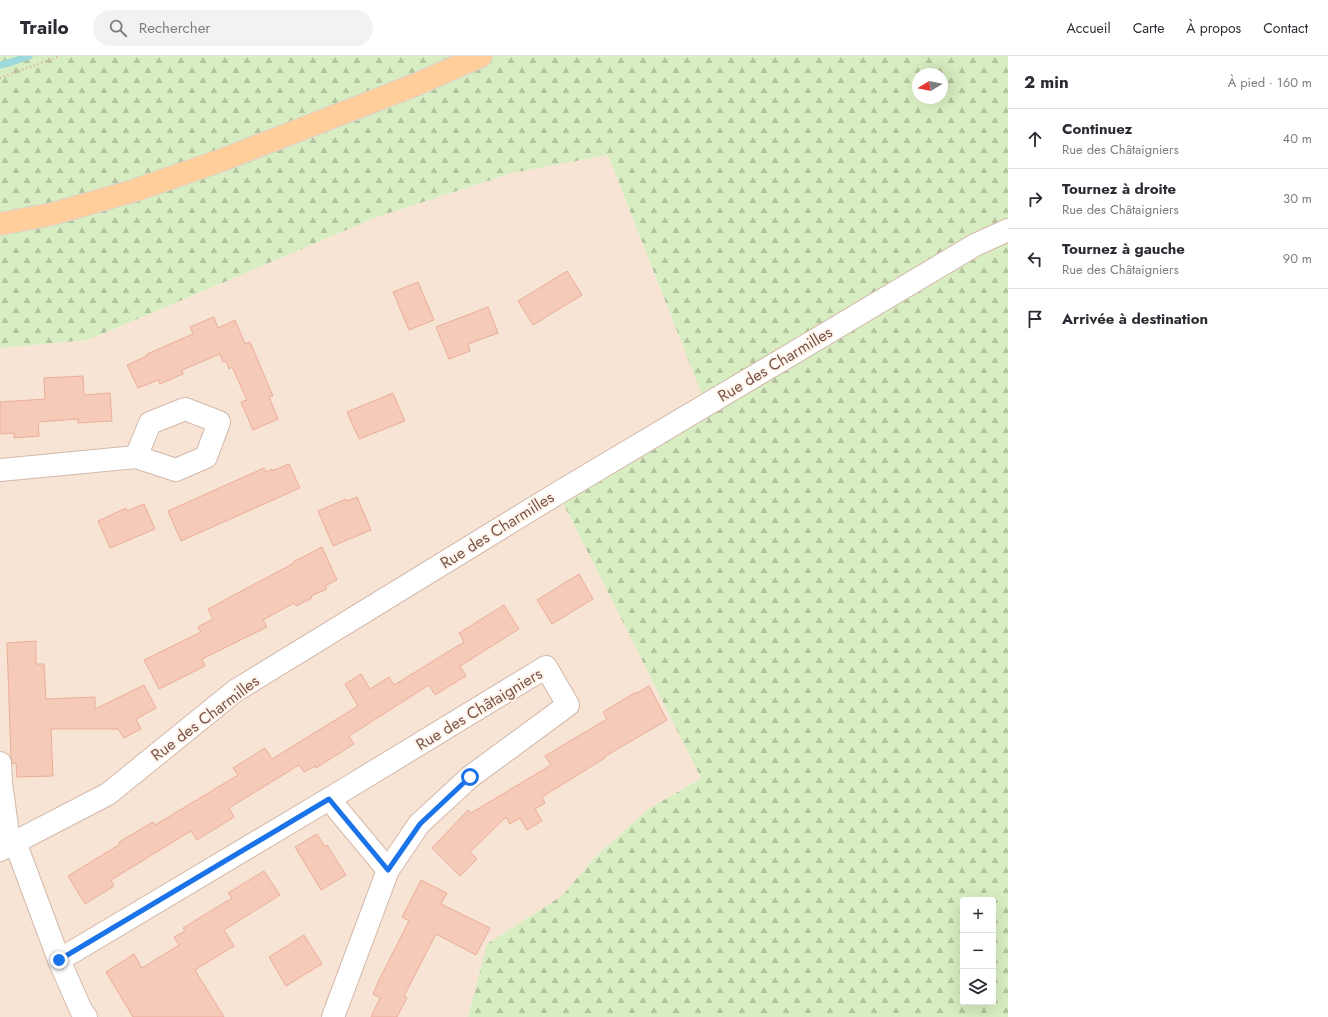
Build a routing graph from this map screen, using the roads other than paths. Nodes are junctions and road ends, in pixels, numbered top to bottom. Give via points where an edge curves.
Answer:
1 (481, 56) edge
2 (0, 224) edge
3 (1008, 230) edge
4 (136, 457) dead end
5 (0, 470) edge
6 (0, 763) edge
7 (329, 799) junction
8 (7, 846) edge
9 (388, 870) junction
10 (59, 960) junction
11 (86, 1017) edge
12 (333, 1017) edge

1 - 2 main road via 415,85 222,160 133,191 52,214
3 - 8 street, Rue des Charmilles via 975,245 564,489 235,691 108,794
4 - 5 street
6 - 8 street via 8,834
7 - 9 street
7 - 9 street, Rue des Châtaigniers via 546,667 568,704 470,777 420,824
7 - 10 street, Rue des Châtaigniers
8 - 10 street via 18,850
9 - 12 street, Rue des Châtaigniers
10 - 11 street

